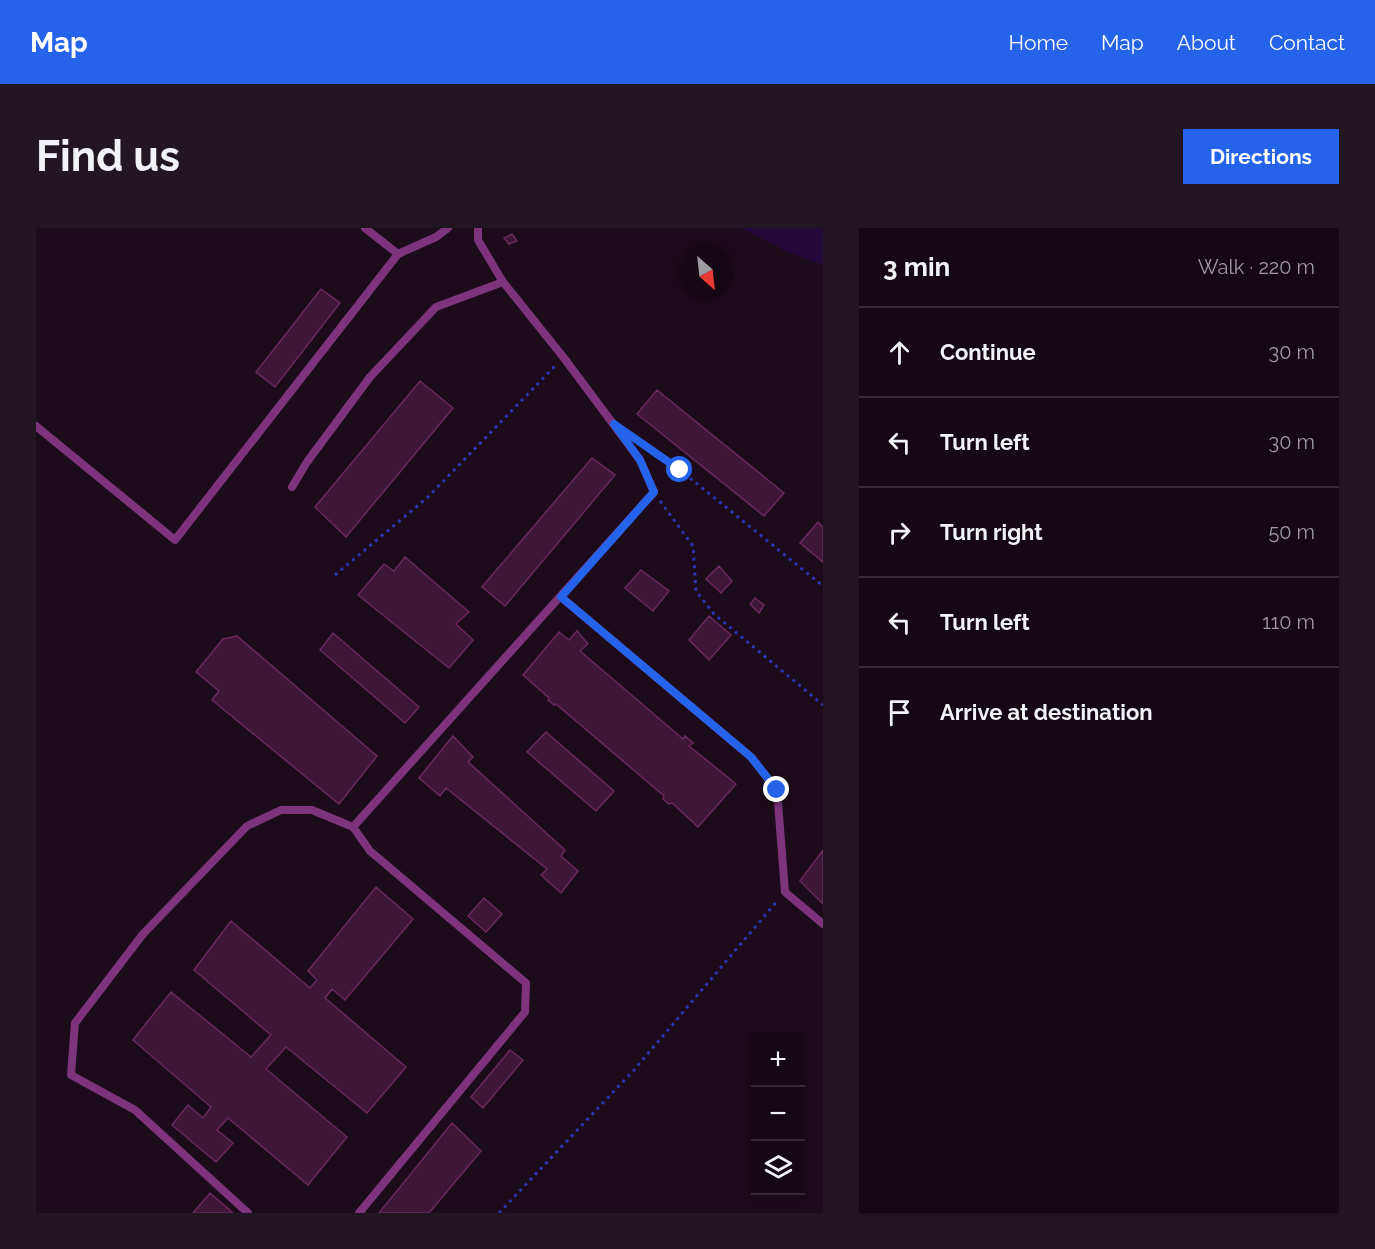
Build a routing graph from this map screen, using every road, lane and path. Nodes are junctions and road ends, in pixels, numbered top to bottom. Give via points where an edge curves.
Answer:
1 (365, 228) edge
2 (448, 228) edge
3 (478, 228) edge
4 (398, 254) junction
5 (503, 282) junction
6 (564, 358) junction
7 (36, 426) edge
8 (642, 444) dead end
9 (292, 487) dead end
10 (654, 492) junction
11 (334, 575) dead end
12 (823, 586) edge
13 (561, 597) junction
14 (823, 705) edge
15 (353, 826) junction
16 (785, 892) junction
17 (823, 924) edge
18 (248, 1213) edge
19 (359, 1213) edge
20 (499, 1213) edge

1 - 4 lane
2 - 4 lane
3 - 5 lane via 478,240
4 - 7 lane via 175,540
5 - 6 lane
5 - 9 lane via 436,307 370,376
6 - 10 lane via 640,460
6 - 11 path via 428,497
8 - 12 path
10 - 13 lane
10 - 14 path via 693,546 696,591 714,614
13 - 15 lane
13 - 16 lane via 751,757 777,790
15 - 18 lane via 312,810 281,810 247,826 143,934 75,1023 71,1075 135,1110
15 - 19 lane via 370,851 526,983 525,1012
16 - 17 lane
16 - 20 path via 634,1070

